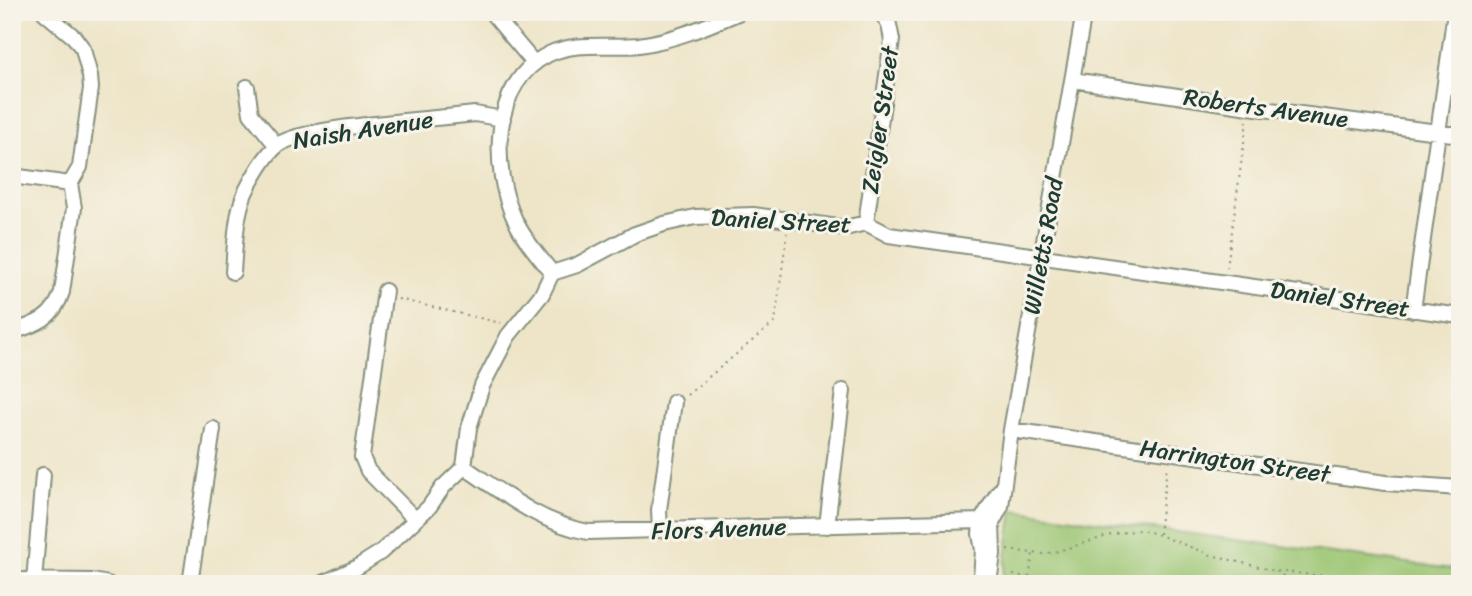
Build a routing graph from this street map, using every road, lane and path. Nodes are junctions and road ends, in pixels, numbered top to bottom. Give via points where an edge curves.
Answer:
1 (44, 12) edge
2 (491, 12) edge
3 (740, 12) edge
4 (1084, 12) edge
5 (1455, 12) edge
6 (884, 15) edge
7 (534, 63) junction
8 (1073, 80) junction
9 (247, 87) dead end
10 (1249, 107) junction
11 (502, 119) junction
12 (1438, 131) junction
13 (1460, 135) edge
14 (277, 146) junction
15 (12, 176) edge
16 (70, 184) junction
17 (788, 219) junction
18 (866, 223) junction
19 (1041, 257) junction
20 (233, 272) dead end
21 (552, 272) junction
22 (1225, 283) junction
23 (385, 291) joint
24 (1413, 310) junction
25 (1460, 316) edge
26 (513, 329) junction
27 (12, 332) edge
28 (843, 391) dead end
29 (674, 402) joint
30 (213, 429) dead end
31 (1011, 430) junction
32 (1169, 451) junction
33 (464, 467) junction
34 (43, 475) dead end
35 (1460, 488) edge
36 (415, 519) junction
37 (987, 522) junction
38 (827, 526) junction
39 (660, 530) junction
40 (1159, 535) junction
41 (1000, 549) dead end
42 (1033, 553) junction
43 (1275, 571) junction
44 (1013, 575) dead end
45 (1029, 578) junction
46 (12, 580) edge
47 (1384, 580) junction
48 (34, 581) junction
49 (108, 584) edge
50 (190, 584) edge
51 (321, 584) edge
52 (981, 584) edge
53 (989, 584) edge
54 (1028, 584) edge
55 (1289, 584) edge
56 (1377, 584) edge
57 (1405, 584) edge

1 - 16 street via 74,37 89,66 91,88 80,167
2 - 7 street
3 - 7 street via 683,36 641,44 576,47
4 - 8 street, Willetts Road
5 - 12 street
6 - 18 street, Zeigler Street via 892,40
7 - 11 street via 515,85
8 - 10 street, Roberts Avenue
8 - 19 street, Willetts Road
9 - 14 street via 251,114
10 - 12 street, Roberts Avenue
10 - 22 path
11 - 14 street, Naish Avenue via 475,114 319,132
11 - 21 street via 501,161 508,204 525,238
12 - 13 street, Roberts Avenue
12 - 24 street
14 - 20 street, Naish Avenue via 244,195
15 - 16 street
16 - 27 street via 74,208 58,304 42,322
17 - 18 street, Daniel Street via 845,228
17 - 21 street, Daniel Street via 695,217 635,234 577,265
17 - 29 path via 775,322 691,393
18 - 19 street, Daniel Street via 889,235
19 - 22 street, Daniel Street
19 - 31 street, Willetts Road
21 - 26 street via 542,294
22 - 24 street, Daniel Street
23 - 26 path via 399,300
23 - 36 street via 362,457 368,471
24 - 25 street, Daniel Street
26 - 33 street via 482,386 469,428
28 - 38 street
29 - 39 street
30 - 50 street
31 - 32 street, Harrington Street
31 - 37 street, Willetts Road via 1003,480
32 - 35 street, Harrington Street
32 - 40 path
33 - 36 street
33 - 39 street, Flors Avenue via 538,515 568,528 587,532
34 - 48 street
36 - 51 street via 381,552
37 - 38 street, Flors Avenue
37 - 52 street via 980,534
37 - 53 street via 993,554
38 - 39 street, Flors Avenue
40 - 42 path via 1126,531 1055,552
40 - 43 path via 1211,555
41 - 42 path
42 - 45 path
43 - 47 path
43 - 55 path
44 - 45 path
45 - 54 path
46 - 48 street
47 - 56 path
47 - 57 path
48 - 49 street

